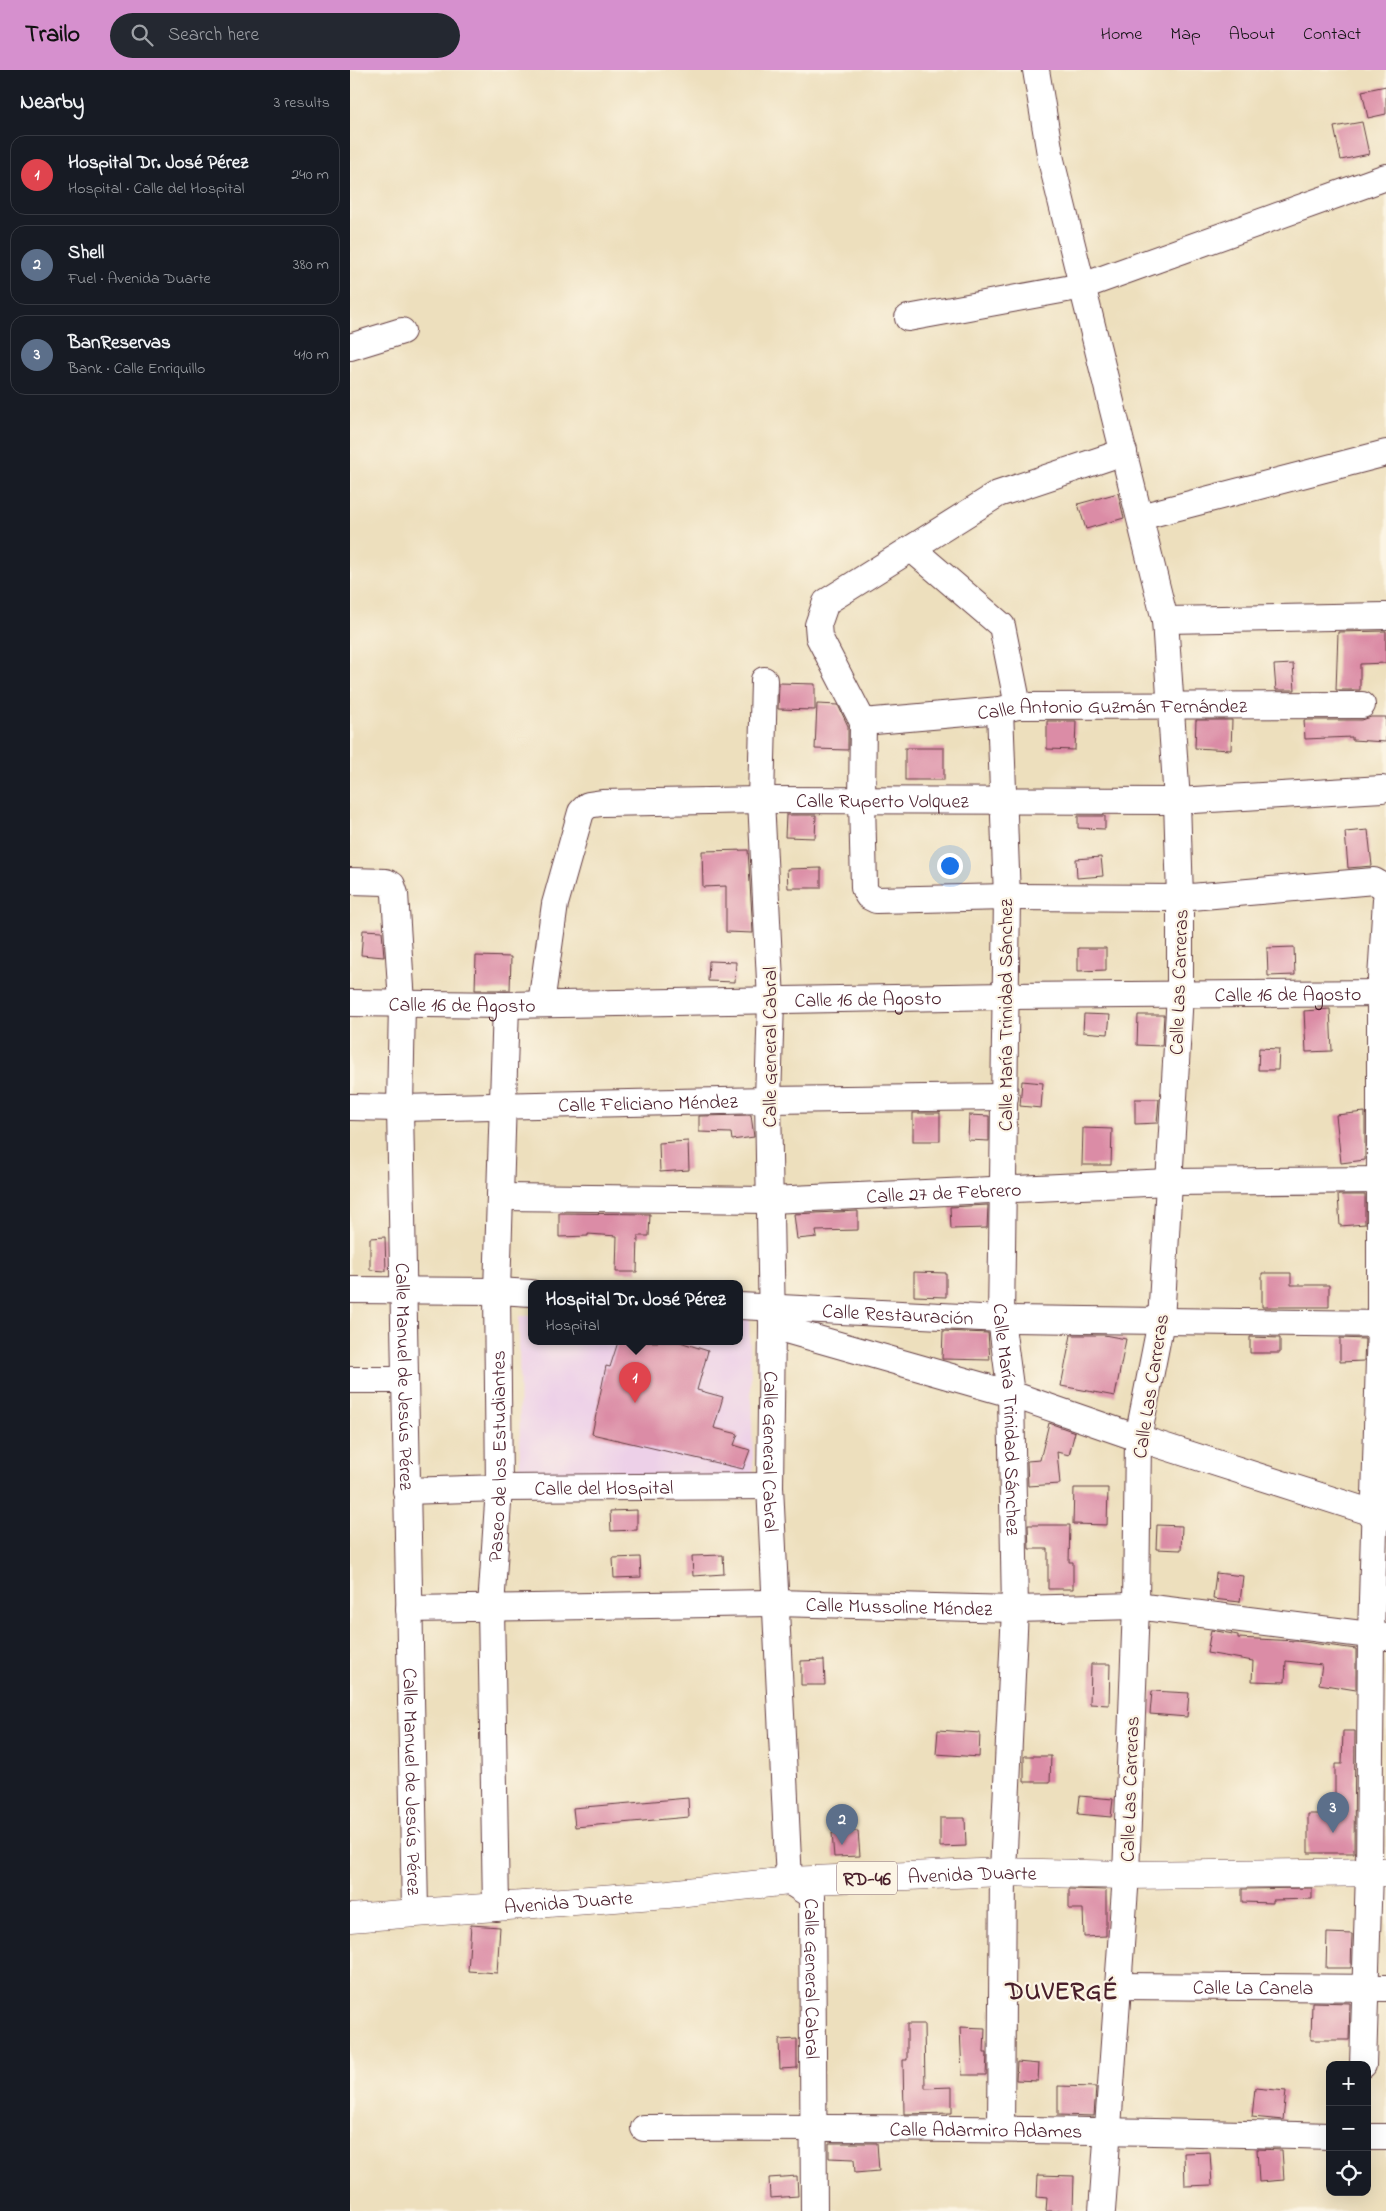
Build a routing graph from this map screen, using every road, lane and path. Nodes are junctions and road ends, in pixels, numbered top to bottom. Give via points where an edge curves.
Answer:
1 (1036, 70) edge
2 (1386, 177) edge
3 (1083, 286) junction
4 (908, 318) dead end
5 (402, 331) dead end
6 (350, 347) edge
7 (1124, 452) junction
8 (1386, 453) edge
9 (1140, 517) junction
10 (912, 549) junction
11 (1386, 616) edge
12 (1165, 620) junction
13 (764, 680) dead end
14 (1362, 705) dead end
15 (1171, 706) junction
16 (1009, 708) junction
17 (863, 722) junction
18 (1382, 790) dead end
19 (761, 800) junction
20 (862, 800) junction
21 (1003, 800) junction
22 (1177, 800) junction
23 (350, 881) edge
24 (1384, 892) edge
25 (1007, 898) junction
26 (1180, 898) junction
27 (1383, 993) edge
28 (1180, 994) junction
29 (1006, 996) junction
30 (771, 1001) junction
31 (350, 1003) edge
32 (402, 1003) junction
33 (541, 1004) junction
34 (506, 1005) junction
35 (1005, 1097) junction
36 (768, 1100) junction
37 (502, 1105) junction
38 (350, 1107) edge
39 (400, 1108) junction
40 (1383, 1180) edge
41 (1169, 1182) junction
42 (1004, 1191) junction
43 (500, 1197) junction
44 (770, 1200) junction
45 (350, 1290) edge
46 (497, 1291) junction
47 (402, 1292) junction
48 (528, 1293) edge
49 (743, 1307) edge
50 (772, 1317) junction
51 (1000, 1318) junction
52 (1161, 1321) junction
53 (1383, 1324) edge
54 (350, 1380) edge
55 (404, 1380) junction
56 (1011, 1394) junction
57 (1138, 1438) junction
58 (770, 1486) junction
59 (499, 1488) junction
60 (406, 1491) junction
61 (1380, 1516) edge
62 (775, 1603) junction
63 (1136, 1606) junction
64 (491, 1607) junction
65 (409, 1609) junction
66 (1015, 1609) junction
67 (1378, 1636) edge
68 (1003, 1872) junction
69 (1378, 1872) edge
70 (1126, 1875) junction
71 (789, 1881) junction
72 (496, 1908) junction
73 (415, 1912) junction
74 (350, 1918) edge
75 (1119, 1986) junction
76 (1376, 1988) edge
77 (1365, 2061) edge
78 (812, 2127) junction
79 (644, 2128) dead end
80 (1002, 2129) junction
81 (1109, 2130) junction
82 (1326, 2136) edge
83 (1371, 2137) edge
84 (1386, 2137) edge
85 (814, 2211) edge
86 (1102, 2211) edge

1 - 3 street, Calle Las Carreras via 1051,160
2 - 3 street
3 - 4 street
3 - 7 street, Calle Las Carreras
5 - 6 street
7 - 9 street, Calle Las Carreras
7 - 10 street via 998,494
8 - 9 street
9 - 12 street, Calle Las Carreras
10 - 16 street, Calle María Trinidad Sánchez via 1002,626
10 - 17 street via 826,602 821,612 820,637
11 - 12 street
12 - 15 street, Calle Las Carreras
13 - 19 street, Calle General Cabral
14 - 15 street, Calle Antonio Guzmán Fernández
15 - 16 street, Calle Antonio Guzmán Fernández
15 - 22 street, Calle Las Carreras
16 - 17 street, Calle Antonio Guzmán Fernández
16 - 21 street, Calle María Trinidad Sánchez
17 - 20 street
18 - 22 street, Calle Ruperto Volquez
19 - 20 street, Calle Ruperto Volquez
19 - 30 street, Calle General Cabral
19 - 33 street, Calle Ruperto Volquez via 602,803 588,806 581,812 555,904
20 - 21 street, Calle Ruperto Volquez
20 - 25 street via 864,888 868,896 876,900
21 - 22 street, Calle Ruperto Volquez
21 - 25 street, Calle María Trinidad Sánchez
22 - 26 street, Calle Las Carreras
23 - 32 street, Calle Manuel de Jesús Pérez via 386,882 392,885 396,894
24 - 26 street via 1374,881
24 - 27 street
25 - 26 street
25 - 29 street, Calle María Trinidad Sánchez
26 - 28 street, Calle Las Carreras
27 - 28 street, Calle 16 de Agosto
27 - 40 street
28 - 29 street, Calle 16 de Agosto
28 - 41 street, Calle Las Carreras
29 - 30 street, Calle 16 de Agosto
29 - 35 street, Calle María Trinidad Sánchez
30 - 33 street, Calle 16 de Agosto
30 - 36 street, Calle General Cabral
31 - 32 street, Calle 16 de Agosto
32 - 34 street, Calle 16 de Agosto
32 - 39 street, Calle Manuel de Jesús Pérez
33 - 34 street, Calle 16 de Agosto
34 - 37 street, Paseo de los Estudiantes
35 - 36 street, Calle Feliciano Méndez
35 - 42 street, Calle María Trinidad Sánchez
36 - 37 street, Calle Feliciano Méndez
36 - 44 street, Calle General Cabral
37 - 39 street, Calle Feliciano Méndez
37 - 43 street, Paseo de los Estudiantes
38 - 39 street, Calle Feliciano Méndez
39 - 47 street, Calle Manuel de Jesús Pérez
40 - 41 street, Calle 27 de Febrero
40 - 53 street
41 - 42 street, Calle 27 de Febrero
41 - 52 street, Calle Las Carreras
42 - 44 street, Calle 27 de Febrero
42 - 51 street, Calle María Trinidad Sánchez
43 - 44 street, Calle 27 de Febrero
43 - 46 street, Paseo de los Estudiantes
44 - 50 street, Calle General Cabral
45 - 47 street
46 - 47 street
46 - 48 street
46 - 59 street, Paseo de los Estudiantes
47 - 55 street, Calle Manuel de Jesús Pérez
49 - 50 street, Calle Restauración
50 - 51 street, Calle Restauración
50 - 56 street
50 - 58 street, Calle General Cabral
51 - 52 street, Calle Restauración
51 - 56 street, Calle María Trinidad Sánchez
52 - 53 street, Calle Restauración
52 - 57 street, Calle Las Carreras
53 - 61 street
54 - 55 street
55 - 60 street, Calle Manuel de Jesús Pérez
56 - 57 street
56 - 66 street, Calle María Trinidad Sánchez
57 - 61 street
57 - 63 street, Calle Las Carreras
58 - 59 street, Calle del Hospital
58 - 62 street, Calle General Cabral
59 - 60 street, Calle del Hospital
59 - 64 street, Paseo de los Estudiantes
60 - 65 street, Calle Manuel de Jesús Pérez
61 - 67 street
62 - 64 street, Calle Mussoline Méndez
62 - 66 street, Calle Mussoline Méndez
62 - 71 street, Calle General Cabral
63 - 66 street, Calle Mussoline Méndez
63 - 67 street, Calle Mussoline Méndez
63 - 70 street, Calle Las Carreras
64 - 65 street, Calle Mussoline Méndez
64 - 72 street, Paseo de los Estudiantes
65 - 73 street, Calle Manuel de Jesús Pérez
66 - 68 street, Calle María Trinidad Sánchez
67 - 69 street
68 - 70 main road, Avenida Duarte / RD-46
68 - 71 main road, Avenida Duarte / RD-46
68 - 80 street, Calle María Trinidad Sánchez
69 - 70 main road, Avenida Duarte / RD-46
69 - 76 street
70 - 75 street, Calle Las Carreras
71 - 72 main road, Avenida Duarte / RD-46
71 - 78 street, Calle General Cabral via 812,1896
72 - 73 main road, Avenida Duarte / RD-46
73 - 74 main road, Avenida Duarte / RD-46
75 - 76 street, Calle La Canela
75 - 81 street, Calle Las Carreras
76 - 77 street
78 - 79 street, Calle Adarmiro Adames
78 - 80 street, Calle Adarmiro Adames
78 - 85 street, Calle General Cabral
80 - 81 street, Calle Adarmiro Adames
81 - 82 street, Calle Adarmiro Adames
81 - 86 street, Calle Las Carreras
83 - 84 street

